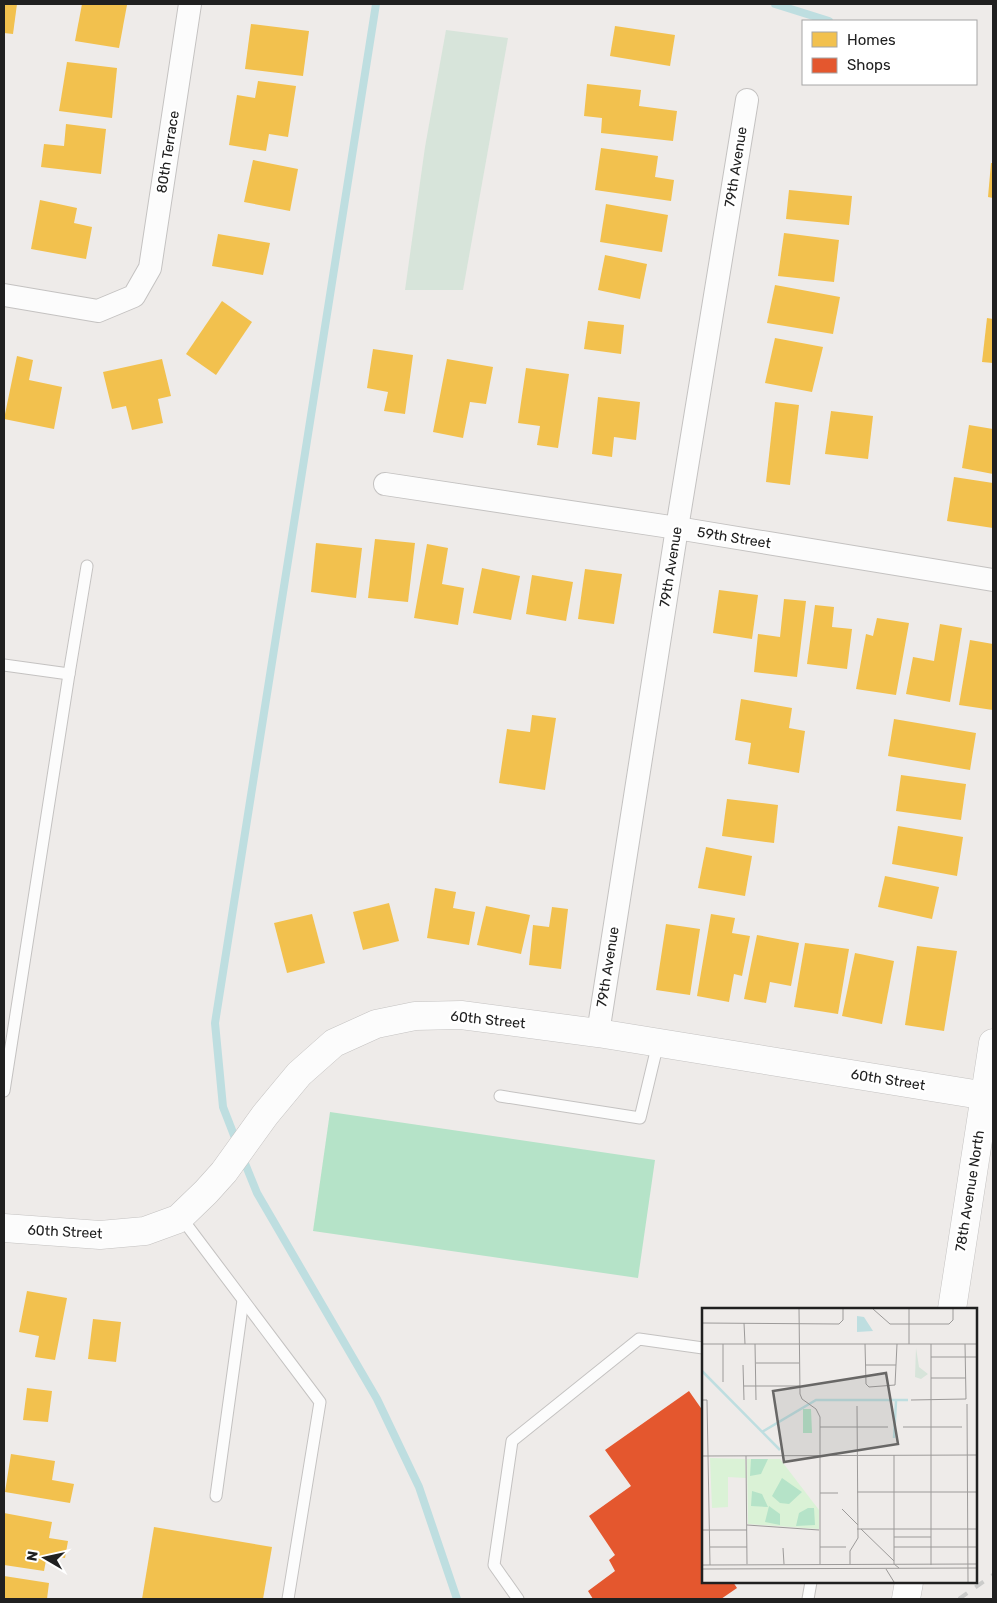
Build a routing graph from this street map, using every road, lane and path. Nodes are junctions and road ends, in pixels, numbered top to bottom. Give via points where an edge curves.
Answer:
1 (190, 4) edge
2 (747, 100) dead end
3 (4, 296) edge
4 (385, 484) dead end
5 (677, 528) junction
6 (87, 566) dead end
7 (993, 580) edge
8 (4, 665) edge
9 (69, 674) junction
10 (598, 1034) junction
11 (658, 1043) junction
12 (993, 1043) edge
13 (4, 1091) edge
14 (500, 1096) dead end
15 (989, 1096) edge
16 (180, 1216) junction
17 (4, 1228) edge
18 (243, 1300) junction
19 (952, 1308) edge
20 (702, 1348) edge
21 (216, 1496) dead end
22 (811, 1583) edge
23 (909, 1583) edge
24 (288, 1599) edge
25 (518, 1599) edge
26 (808, 1599) edge
27 (906, 1599) edge

1 - 3 street, 80th Terrace via 150,268 134,296 98,311
2 - 5 street, 79th Avenue
4 - 5 street, 59th Street
5 - 7 street, 59th Street
5 - 10 street, 79th Avenue
6 - 9 lane
8 - 9 lane
9 - 13 lane
10 - 11 street, 60th Street
10 - 16 street, 60th Street via 461,1015 415,1016 376,1024 334,1043 299,1074 224,1172
11 - 14 lane via 640,1118
11 - 15 street, 60th Street
12 - 15 street, 78th Avenue North
15 - 19 street, 78th Avenue North
16 - 17 street, 60th Street via 144,1231 100,1235
16 - 18 lane
18 - 21 lane
18 - 24 lane via 320,1402
20 - 25 lane via 639,1339 512,1441 494,1566
22 - 26 lane
23 - 27 street

